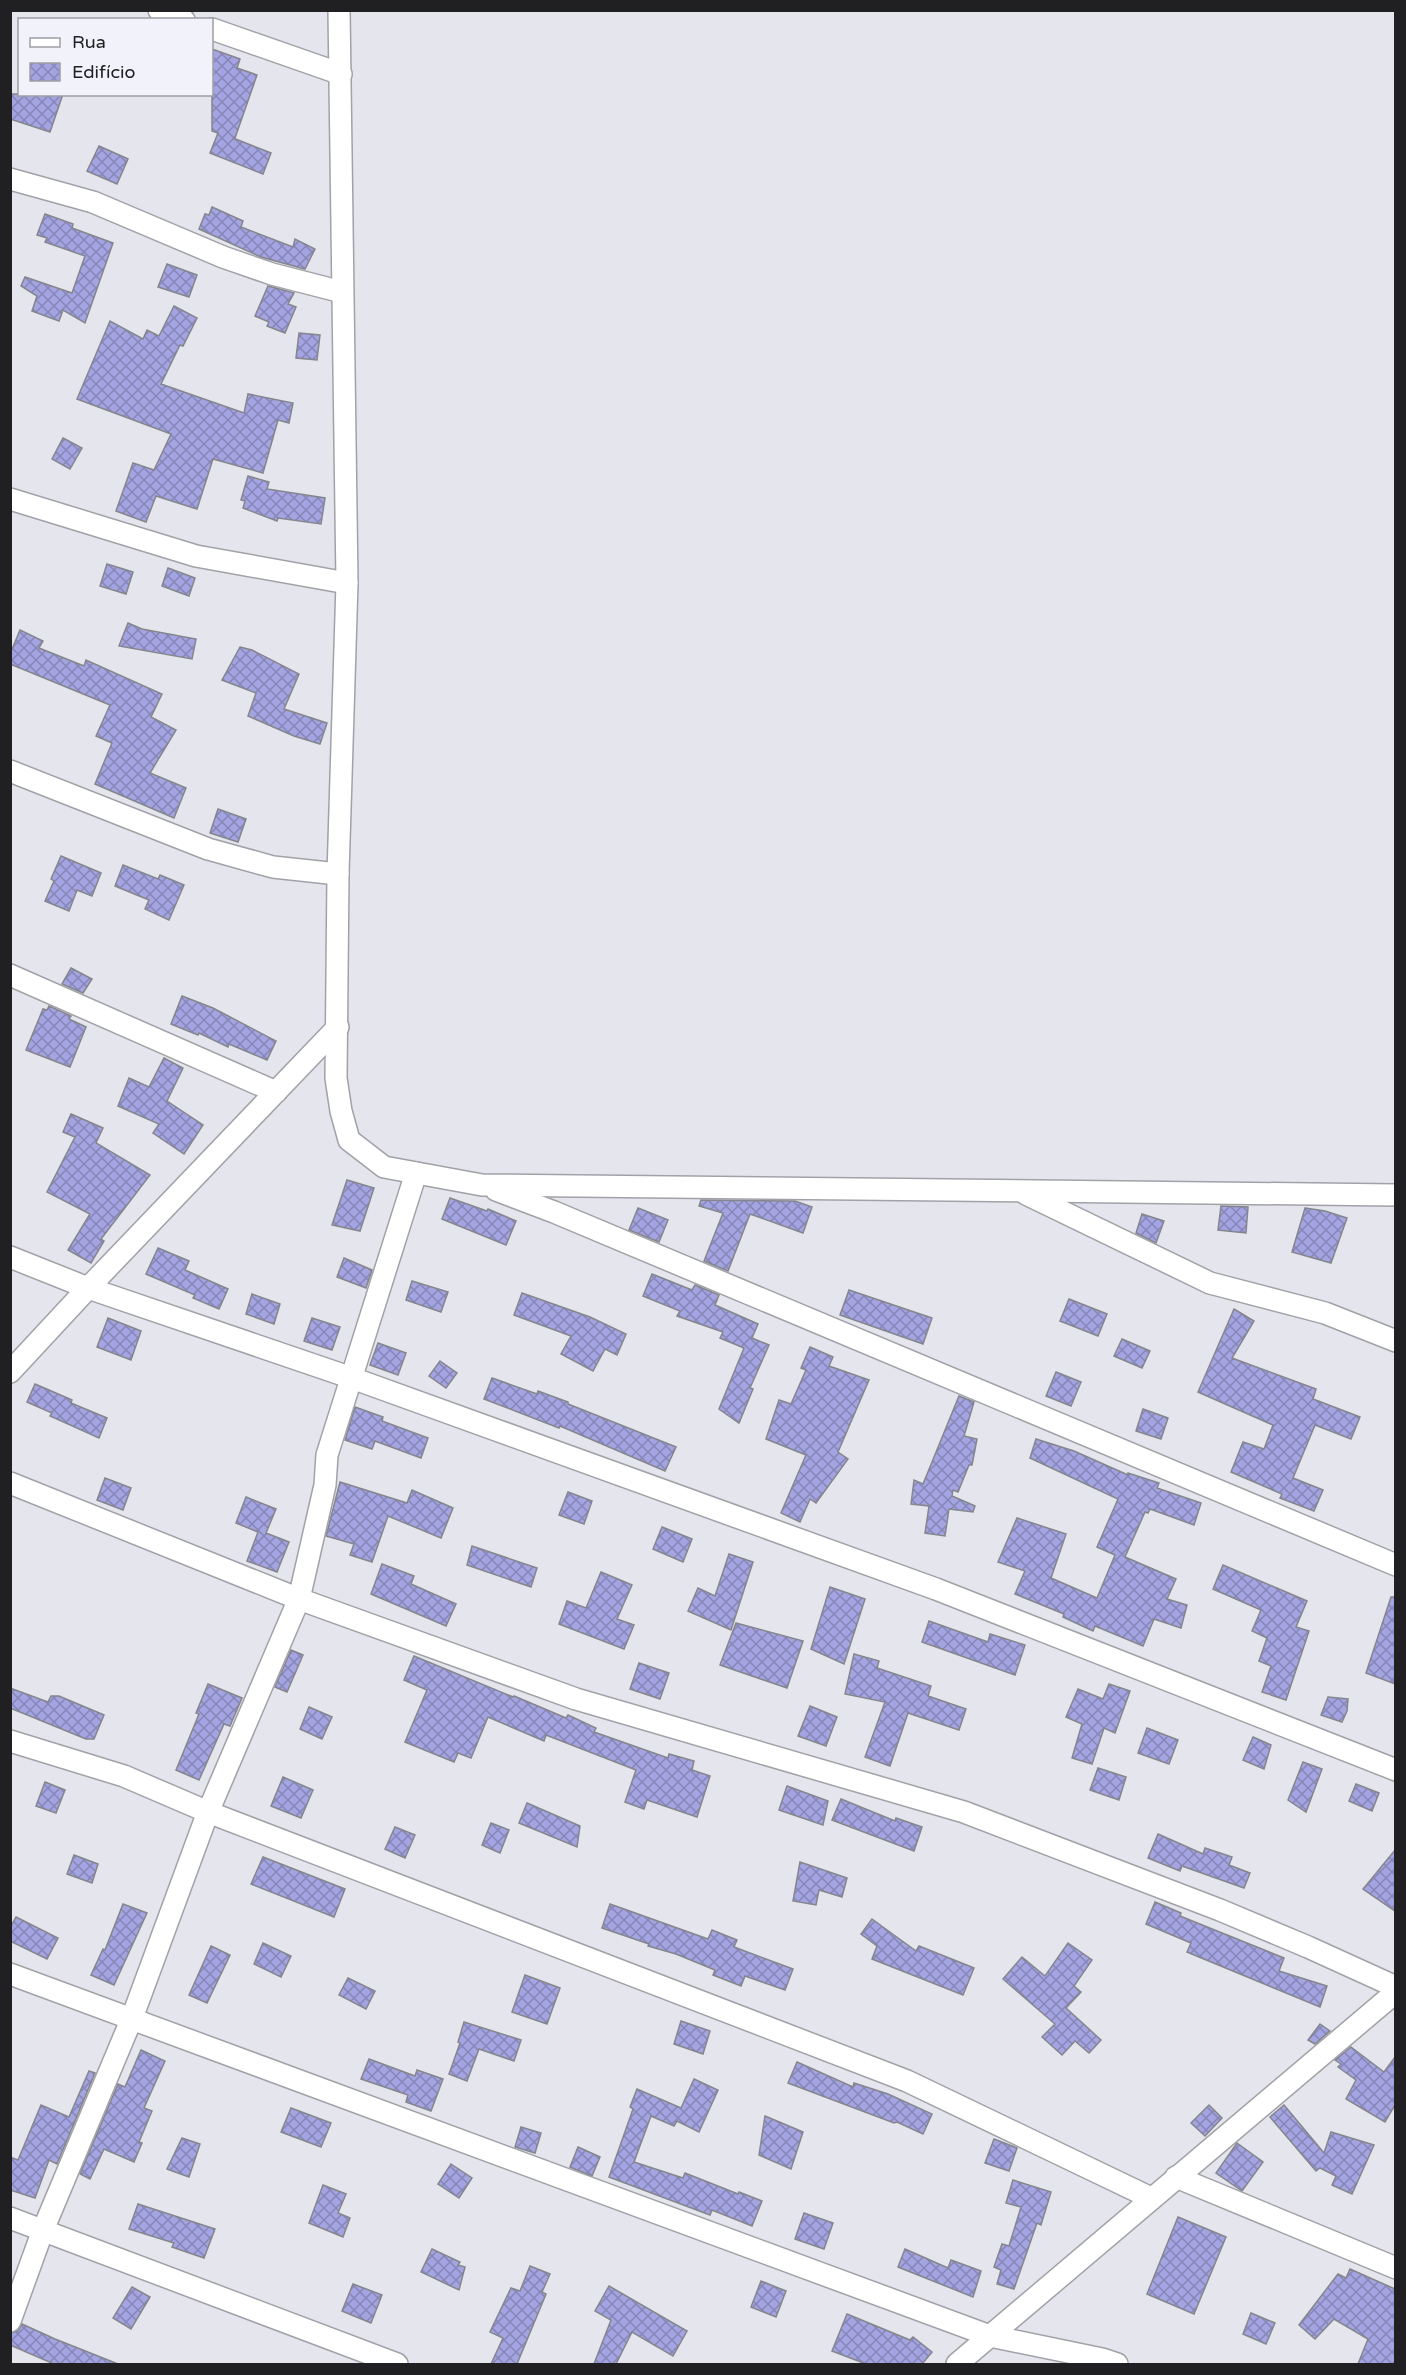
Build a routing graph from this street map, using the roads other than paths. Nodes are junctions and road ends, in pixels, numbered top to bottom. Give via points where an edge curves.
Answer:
1 (159, 10) edge
2 (339, 10) edge
3 (179, 18) edge
4 (213, 29) edge
5 (341, 74) junction
6 (10, 179) edge
7 (342, 292) junction
8 (10, 500) edge
9 (347, 583) junction
10 (10, 771) edge
11 (338, 874) junction
12 (10, 975) edge
13 (338, 1027) junction
14 (276, 1092) junction
15 (416, 1173) junction
16 (482, 1185) junction
17 (1020, 1191) junction
18 (1395, 1195) edge
19 (10, 1257) edge
20 (88, 1288) junction
21 (1395, 1341) edge
22 (10, 1372) edge
23 (352, 1378) junction
24 (10, 1483) edge
25 (1395, 1565) edge
26 (299, 1599) junction
27 (10, 1741) edge
28 (1395, 1770) edge
29 (208, 1812) junction
30 (10, 1974) edge
31 (1395, 1990) edge
32 (132, 2018) junction
33 (1176, 2177) junction
34 (1151, 2198) junction
35 (10, 2218) edge
36 (43, 2230) junction
37 (1395, 2268) edge
38 (10, 2321) edge
39 (990, 2336) junction
40 (397, 2364) edge
41 (957, 2364) edge
42 (1117, 2364) edge

1 - 3 street
2 - 5 street
4 - 5 street
5 - 7 street
6 - 7 street via 93,202 272,274
7 - 9 street
8 - 9 street via 196,556
9 - 11 street
10 - 11 street via 208,849 273,867
11 - 13 street
12 - 14 street
13 - 14 street
13 - 15 street via 336,1078 349,1140 384,1167
14 - 20 street
15 - 16 street
15 - 23 street
16 - 17 street
16 - 25 street
17 - 18 street
17 - 21 street via 1210,1283 1325,1313
19 - 20 street
20 - 22 street
20 - 23 street
23 - 26 street via 327,1455 325,1485
23 - 28 street via 936,1589
24 - 26 street
26 - 29 street
26 - 31 street via 576,1699 964,1812 1231,1915
27 - 29 street via 124,1776
29 - 32 street
29 - 34 street via 907,2081
30 - 32 street
31 - 33 street
32 - 36 street
32 - 39 street
33 - 34 street
33 - 37 street
34 - 39 street
35 - 36 street
36 - 38 street
36 - 40 street
39 - 41 street
39 - 42 street

